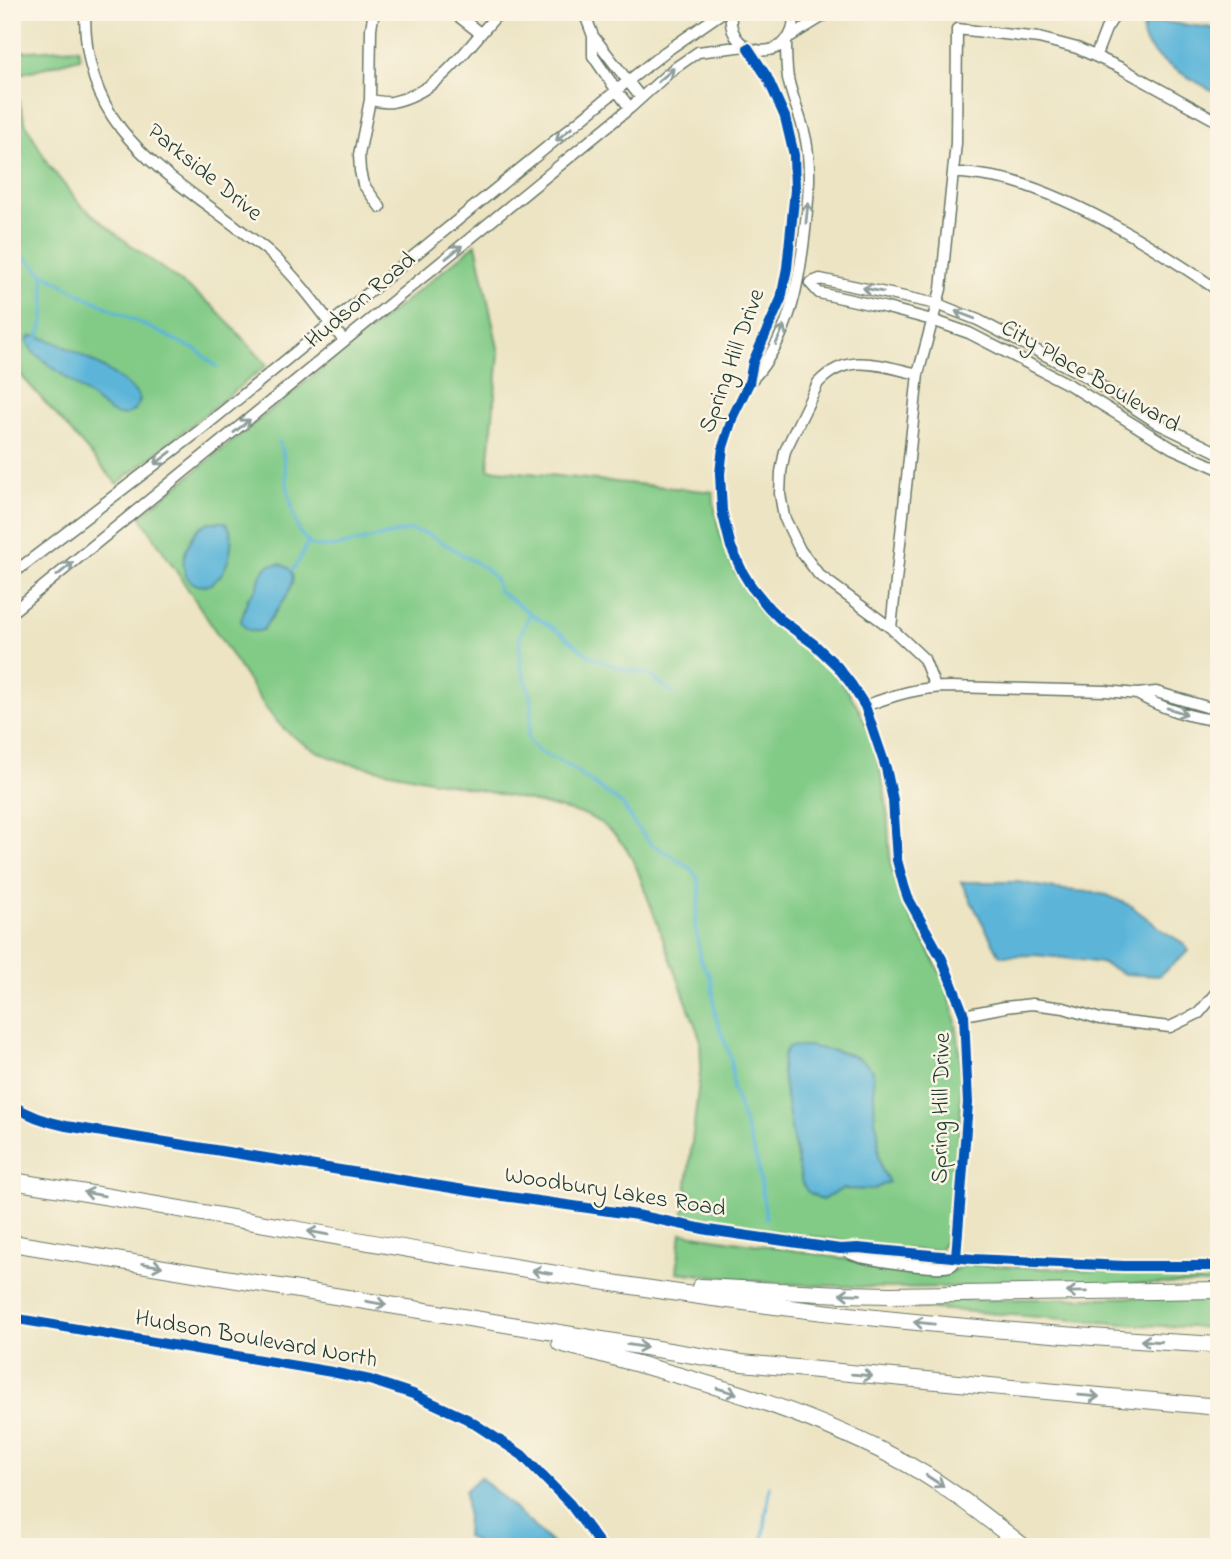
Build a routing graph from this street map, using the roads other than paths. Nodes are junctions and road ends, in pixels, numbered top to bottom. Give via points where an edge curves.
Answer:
1 (85, 12) edge
2 (374, 12) edge
3 (453, 12) edge
4 (500, 12) edge
5 (582, 12) edge
6 (723, 12) edge
7 (731, 12) edge
8 (793, 12) edge
9 (830, 12) edge
10 (1105, 12) edge
11 (1117, 12) edge
12 (1106, 29) junction
13 (480, 33) junction
14 (593, 36) junction
15 (787, 39) junction
16 (747, 47) junction
17 (1096, 55) junction
18 (628, 81) junction
19 (617, 91) junction
20 (642, 98) junction
21 (370, 100) junction
22 (630, 108) junction
23 (1219, 122) edge
24 (953, 172) junction
25 (380, 207) dead end
26 (785, 278) junction
27 (804, 282) junction
28 (1219, 291) edge
29 (937, 304) junction
30 (932, 320) junction
31 (331, 324) junction
32 (344, 341) junction
33 (918, 374) junction
34 (749, 383) junction
35 (1219, 453) edge
36 (1219, 469) edge
37 (12, 574) edge
38 (12, 612) edge
39 (891, 628) junction
40 (935, 687) junction
41 (1137, 694) junction
42 (865, 706) junction
43 (1219, 714) edge
44 (1219, 720) edge
45 (1219, 989) edge
46 (964, 1015) junction
47 (12, 1105) edge
48 (12, 1181) edge
49 (12, 1243) edge
50 (956, 1257) junction
51 (1219, 1266) edge
52 (610, 1283) junction
53 (1219, 1290) edge
54 (12, 1318) edge
55 (473, 1320) junction
56 (1219, 1345) edge
57 (1219, 1407) edge
58 (602, 1547) edge
59 (1024, 1547) edge

1 - 31 street, Parkside Drive via 86,47 97,86 133,145 268,251
2 - 21 street
3 - 13 street
4 - 13 street
5 - 14 street
6 - 18 street, Hudson Road
7 - 16 street, Spring Hill Drive via 734,35
8 - 15 street, Spring Hill Drive
9 - 15 street
10 - 12 street
11 - 12 street
12 - 17 street
13 - 21 street via 455,65 427,88 389,103
14 - 18 street
14 - 19 street via 593,56
15 - 16 street, Hudson Road via 768,51
27 -> 15 street, Spring Hill Drive via 809,167 804,130 788,79
20 -> 16 street, Hudson Road via 698,52
16 - 26 street, Spring Hill Drive via 782,108 793,146 795,190
17 - 23 street
17 - 24 street via 1039,38 957,29
18 - 19 street, Hudson Road
18 - 20 street
19 - 22 street
19 -> 31 street, Hudson Road
20 - 22 street, Hudson Road
21 - 25 street via 360,171 363,184
32 -> 22 street, Hudson Road
24 - 28 street via 1009,180 1051,195 1167,256
24 - 29 street
26 - 27 street
26 - 34 street, Spring Hill Drive
29 -> 27 street, City Place Boulevard via 820,279
27 - 30 street, City Place Boulevard via 819,293
34 -> 27 street, Spring Hill Drive via 765,365
29 - 30 street
35 -> 29 street, City Place Boulevard via 1159,424 1087,377 978,320
30 - 33 street
30 - 36 street, City Place Boulevard via 970,333 1068,384 1172,448
31 - 32 street, Parkside Drive
31 -> 37 street, Hudson Road
38 -> 32 street, Hudson Road
33 - 39 street
33 - 39 street via 860,362 826,374 785,451 781,472 784,517 800,550 819,575
34 - 42 street, Spring Hill Drive via 730,425 721,461 722,511 732,547 760,597 837,666
39 - 40 street via 924,659
40 - 41 street
40 - 42 street
41 - 43 street via 1156,692
41 -> 44 street via 1153,704
42 - 46 street, Spring Hill Drive via 893,800 897,860 904,886 942,959
45 - 46 street via 1199,1013 1170,1027 1100,1019 1032,1004
46 - 50 street, Spring Hill Drive via 968,1103
47 - 50 street, Woodbury Lakes Road via 25,1114 66,1126 637,1215 840,1249 886,1262 948,1267
52 -> 48 highway
49 -> 55 highway
50 - 51 street, Woodbury Lakes Road
53 -> 52 highway via 878,1295
56 -> 52 highway via 888,1319
54 - 58 street, Hudson Boulevard North via 332,1372 413,1394 467,1419 522,1455 570,1504
55 -> 57 highway via 742,1363
55 -> 59 highway via 777,1405 844,1432 926,1476

